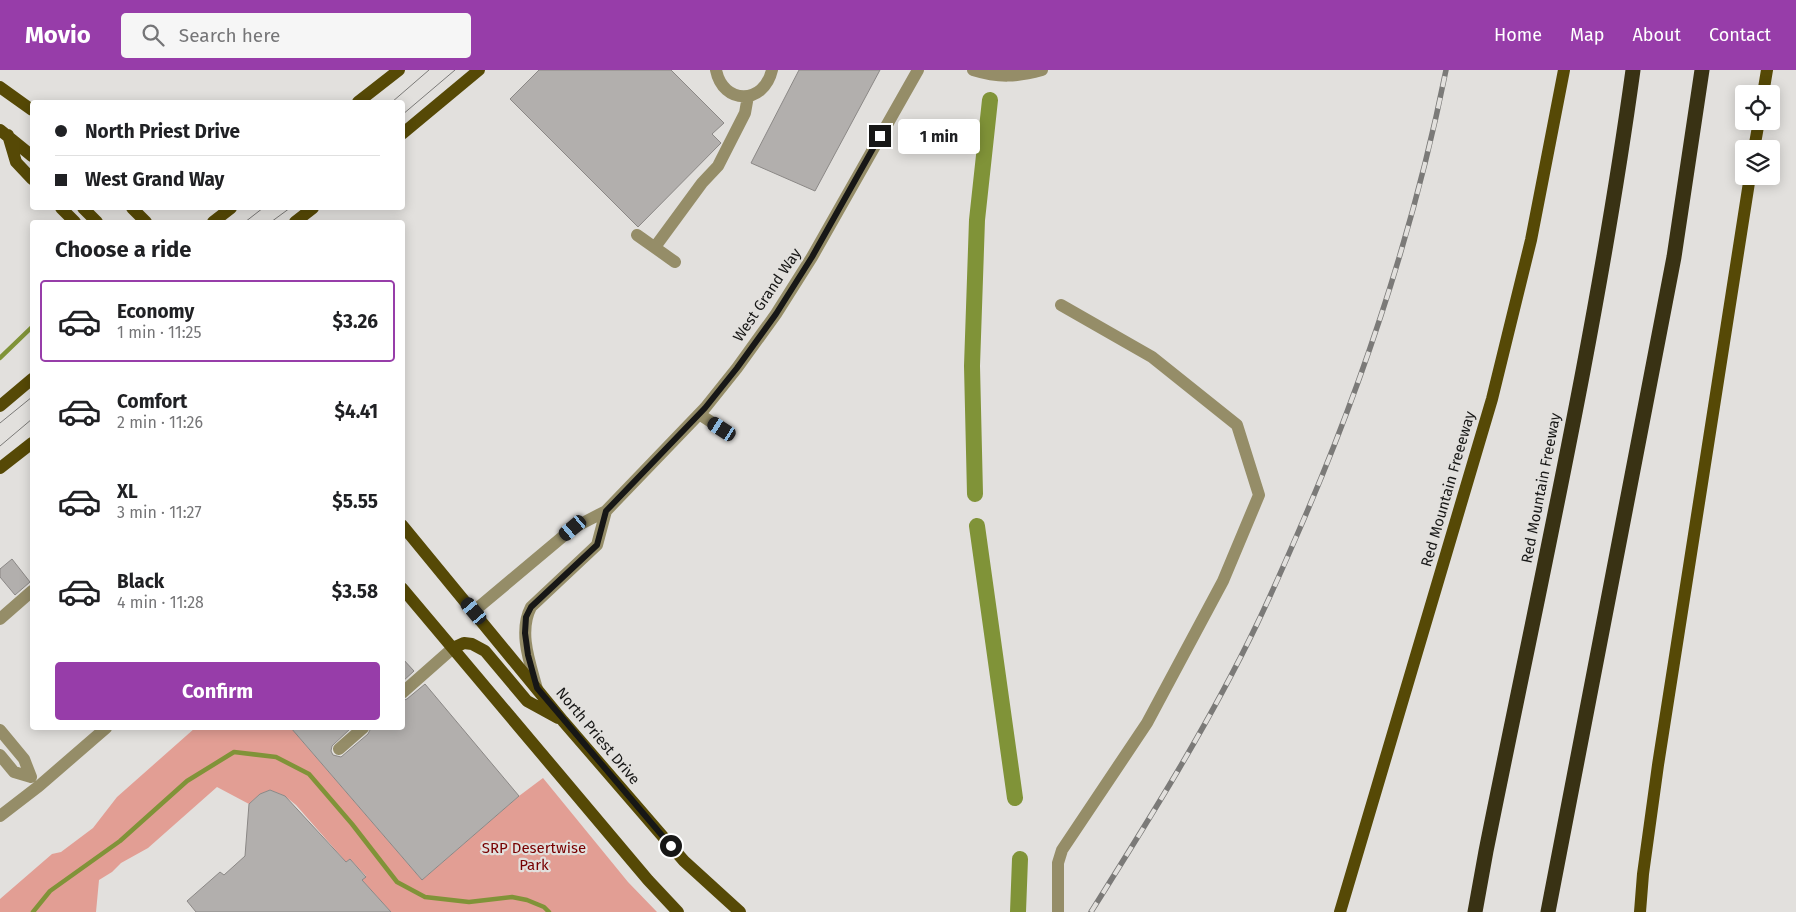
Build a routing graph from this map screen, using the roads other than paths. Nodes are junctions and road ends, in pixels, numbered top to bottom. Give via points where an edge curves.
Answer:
1 (399, 70) edge
2 (479, 70) edge
3 (716, 70) edge
4 (772, 70) edge
5 (918, 70) edge
6 (973, 70) edge
7 (1042, 70) edge
8 (1564, 70) edge
9 (1632, 70) edge
10 (1702, 70) edge
11 (1767, 70) edge
12 (1764, 85) edge
13 (0, 87) edge
14 (748, 96) junction
15 (361, 100) edge
16 (30, 109) edge
17 (4, 132) edge
18 (405, 132) edge
19 (30, 154) edge
20 (30, 177) edge
21 (1749, 185) edge
22 (63, 210) edge
23 (85, 210) edge
24 (134, 210) edge
25 (228, 210) edge
26 (310, 210) edge
27 (72, 220) edge
28 (95, 220) edge
29 (144, 220) edge
30 (216, 220) edge
31 (297, 220) edge
32 (637, 235) dead end
33 (655, 248) junction
34 (675, 262) dead end
35 (1061, 305) dead end
36 (30, 381) edge
37 (0, 406) edge
38 (699, 414) junction
39 (722, 429) dead end
40 (30, 445) edge
41 (0, 468) edge
42 (606, 511) junction
43 (405, 529) edge
44 (405, 592) edge
45 (30, 593) edge
46 (474, 611) junction
47 (0, 619) edge
48 (453, 648) junction
49 (537, 688) junction
50 (405, 690) edge
51 (563, 721) junction
52 (0, 730) edge
53 (104, 730) edge
54 (361, 730) edge
55 (339, 749) dead end
56 (0, 755) edge
57 (0, 816) edge
58 (1486, 851) junction
59 (678, 912) edge
60 (740, 912) edge
61 (1058, 912) edge
62 (1340, 912) edge
63 (1468, 912) edge
64 (1475, 912) edge
65 (1548, 912) edge
66 (1640, 912) edge

1 - 15 main road
2 - 18 main road
3 - 14 street via 718,79 730,93
4 - 14 street via 764,87
5 - 38 street, West Grand Way via 776,314
6 - 7 street via 1012,77
8 - 62 main road, Red Mountain Freeeway via 1531,240 1496,381
9 - 58 highway, Red Mountain Freeway via 1590,337
10 - 65 highway via 1674,257
11 - 12 main road
13 - 16 main road
14 - 33 street via 744,113 718,155 718,166
17 - 19 main road
17 - 20 main road via 16,162
21 - 66 main road via 1658,766
22 - 27 main road
23 - 28 main road
24 - 29 main road
25 - 30 main road
26 - 31 main road
32 - 33 street
33 - 34 street
35 - 61 street via 1152,357 1236,424 1259,495 1223,581 1147,723 1062,850 1058,864
36 - 37 main road
38 - 39 street
38 - 42 street, West Grand Way
40 - 41 main road
42 - 46 street, West Grand Way via 573,528
42 - 49 street, West Grand Way via 597,545 531,607 526,617 528,655
43 - 46 main road, North Priest Drive
44 - 48 main road
45 - 47 street
46 - 49 main road, North Priest Drive
48 - 50 street
48 - 51 main road via 464,643 485,651 527,702
48 - 59 main road
49 - 51 main road, North Priest Drive
51 - 60 main road, North Priest Drive via 684,861
52 - 56 street via 24,759 30,777 14,772
53 - 57 street
54 - 55 street
58 - 63 highway
58 - 64 highway, Red Mountain Freeway

